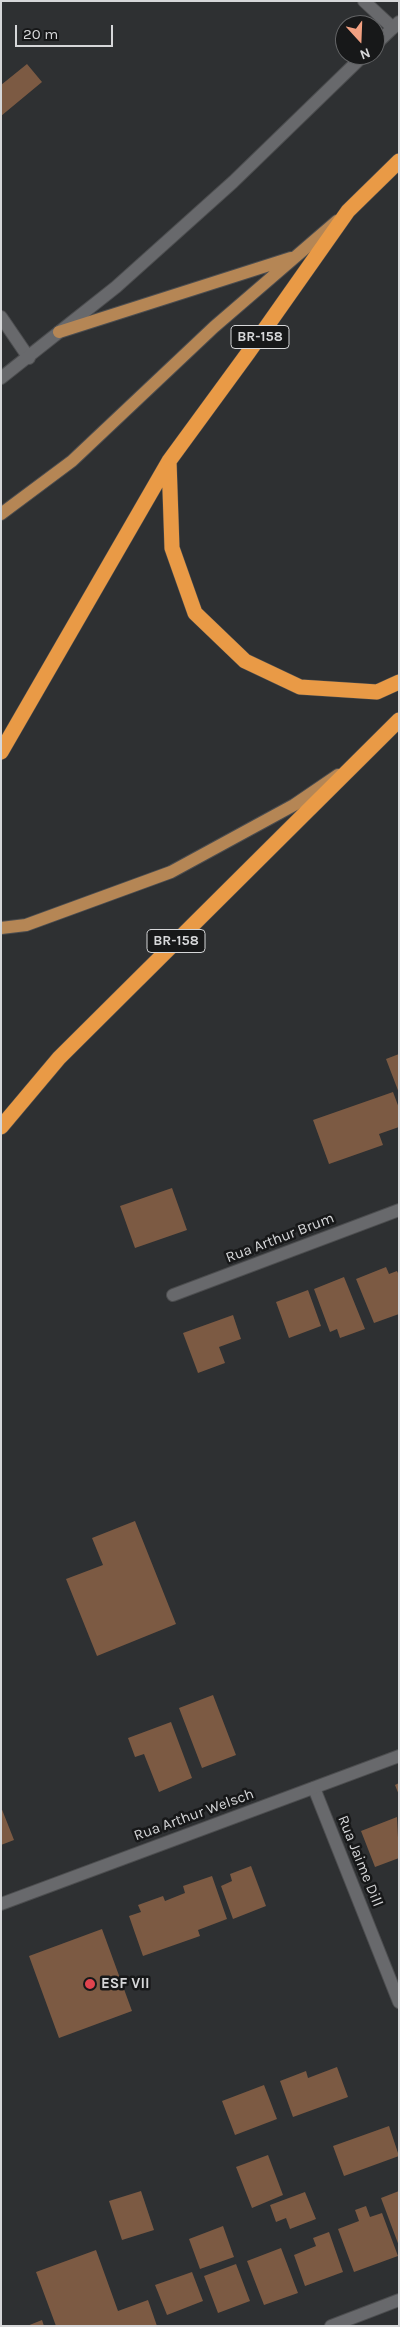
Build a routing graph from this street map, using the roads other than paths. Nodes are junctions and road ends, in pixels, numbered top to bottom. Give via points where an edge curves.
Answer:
1 (364, 1) edge
2 (396, 25) edge
3 (385, 35) edge
4 (354, 65) edge
5 (399, 161) edge
6 (348, 211) junction
7 (296, 256) junction
8 (1, 317) edge
9 (59, 332) junction
10 (29, 358) junction
11 (1, 378) edge
12 (169, 462) junction
13 (1, 514) edge
14 (399, 682) edge
15 (399, 720) edge
16 (1, 752) edge
17 (357, 762) junction
18 (1, 928) edge
19 (1, 1127) edge
20 (399, 1210) edge
21 (173, 1295) dead end
22 (399, 1756) edge
23 (314, 1788) junction
24 (1, 1904) edge
25 (399, 2002) edge
26 (399, 2300) edge
27 (331, 2326) edge

1 - 2 street
2 - 3 street
4 - 9 street via 226,189 116,287
5 - 6 highway, BR-158
6 - 7 main road
6 - 12 highway, BR-158
7 - 9 main road
7 - 13 main road via 214,327 72,461
8 - 10 street
9 - 10 street
10 - 11 street
12 - 14 highway via 172,548 195,613 245,661 300,687 377,692
12 - 16 highway, BR-158
15 - 17 highway, BR-158
17 - 18 main road via 294,805 171,872 26,925
17 - 19 highway, BR-158 via 59,1058
20 - 21 street, Rua Arthur Brum
22 - 23 street, Rua Arthur Welsch
23 - 24 street, Rua Arthur Welsch
23 - 25 street, Rua Jaime Dill
26 - 27 street

